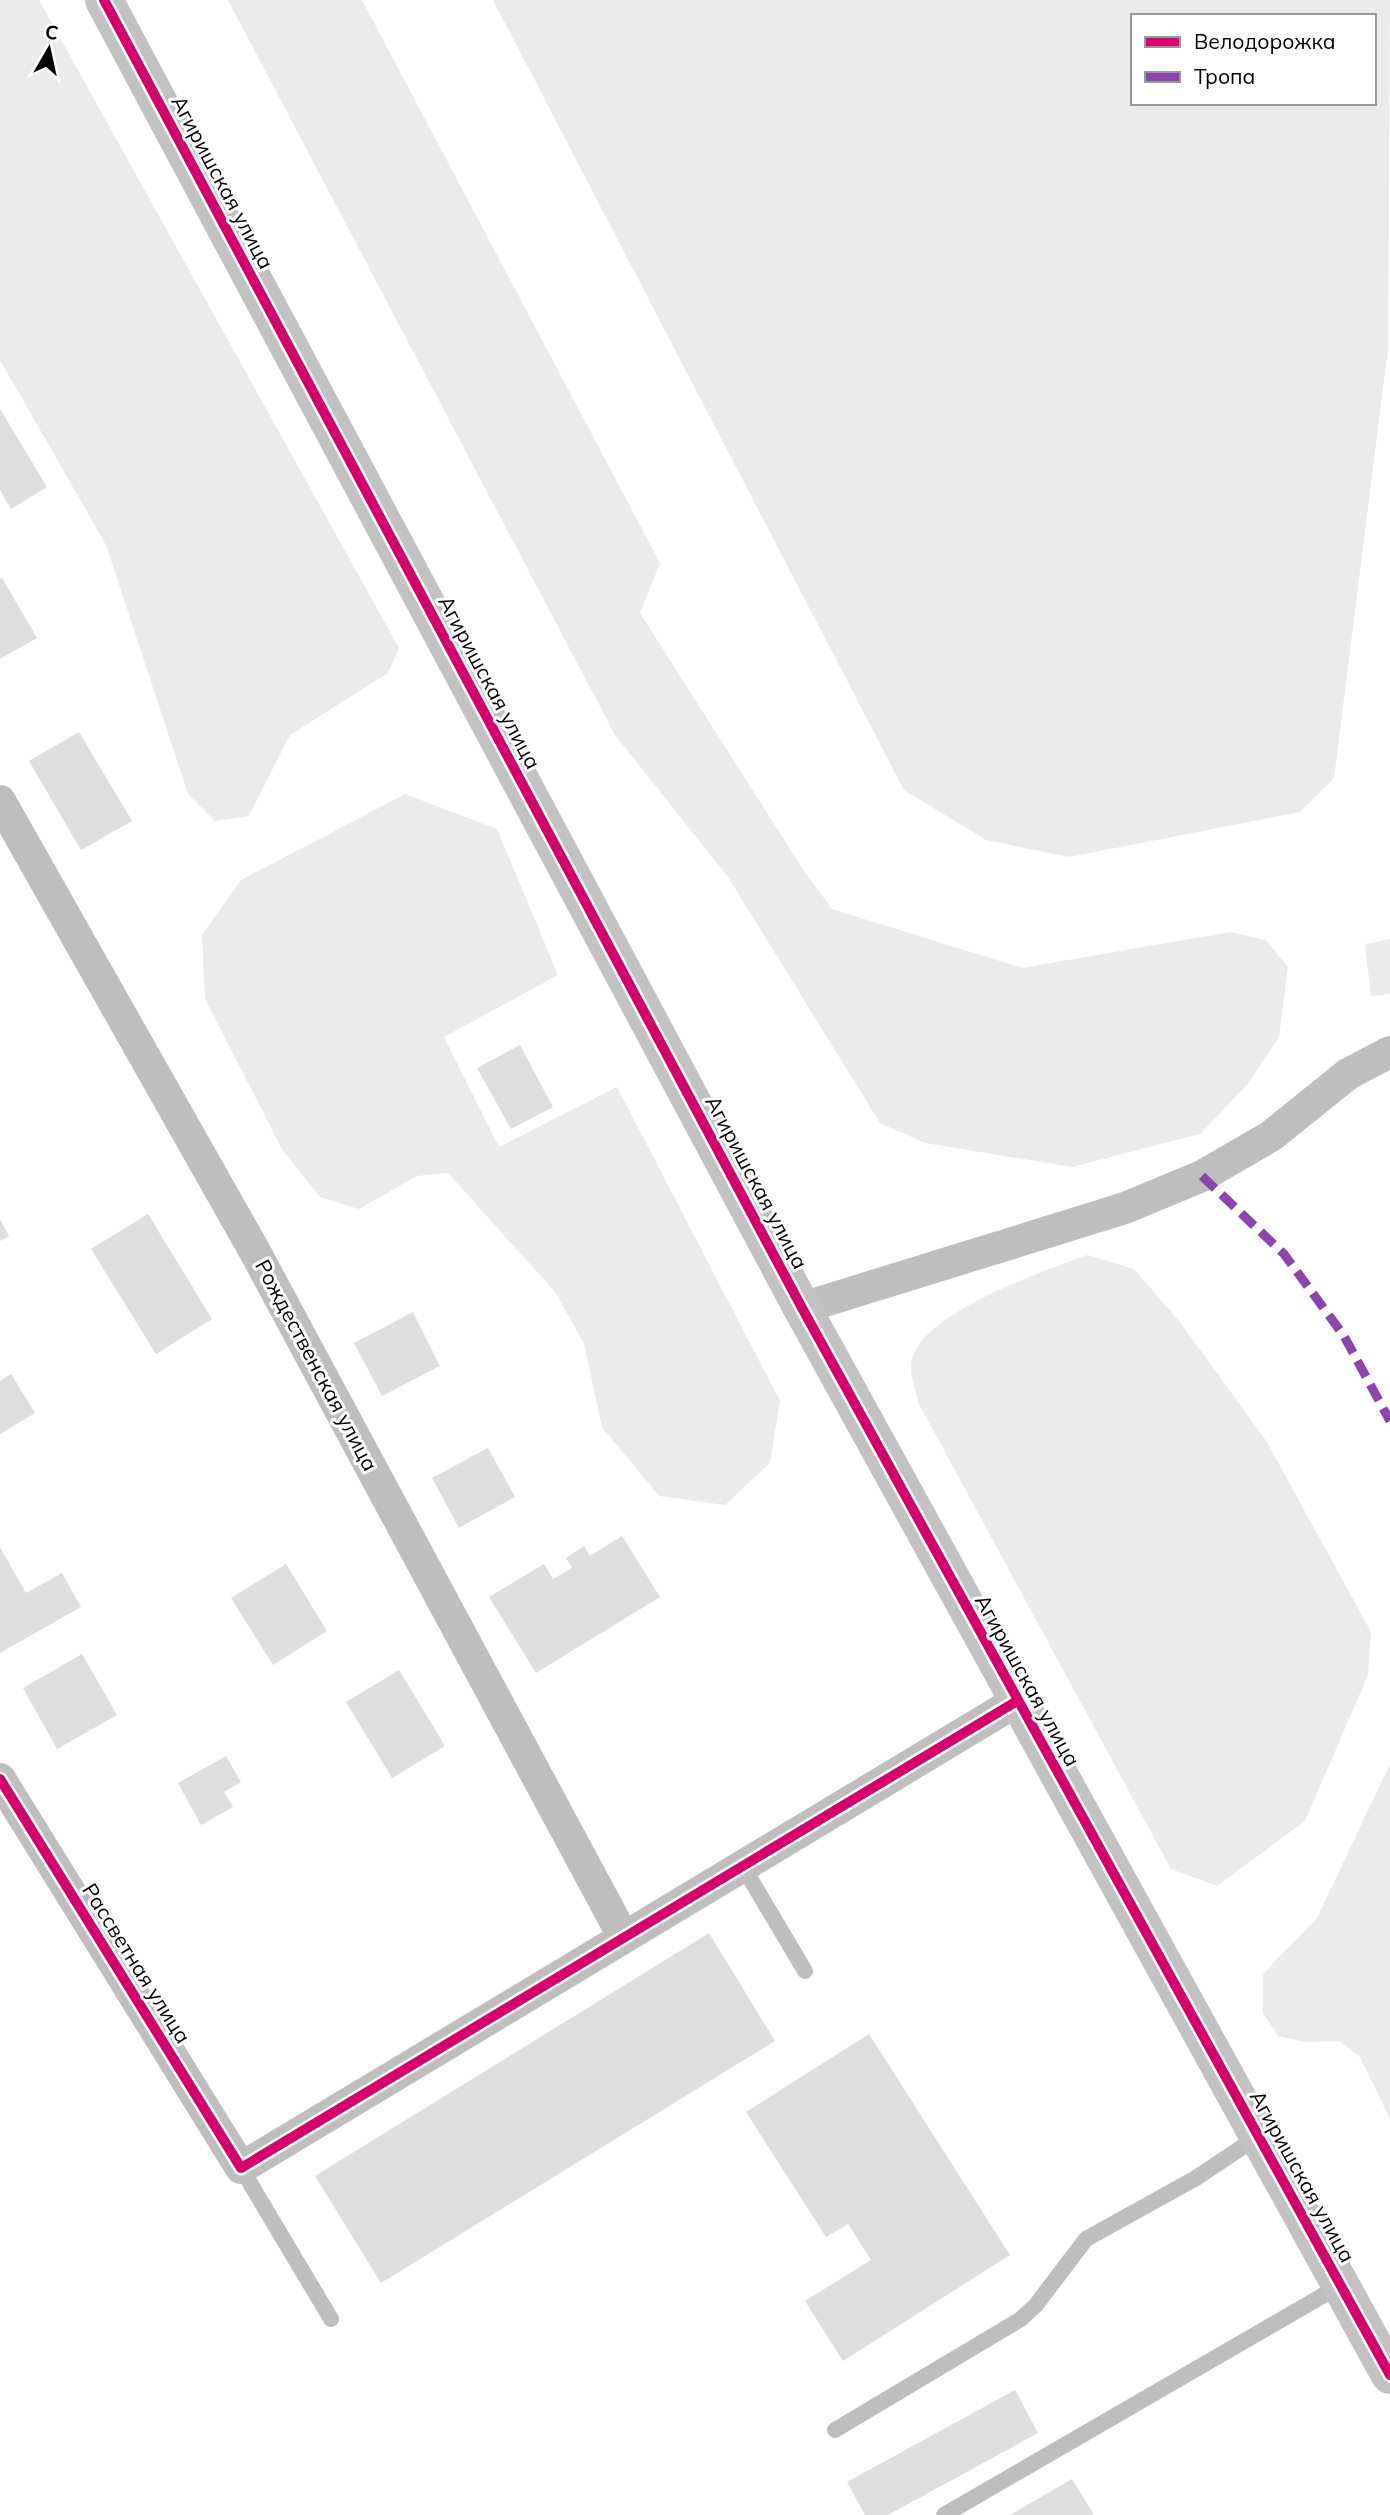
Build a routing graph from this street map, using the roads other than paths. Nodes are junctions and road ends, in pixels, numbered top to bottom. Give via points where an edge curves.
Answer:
1 (104, 0) edge
2 (0, 800) edge
3 (1390, 1052) edge
4 (802, 1308) junction
5 (1017, 1701) junction
6 (0, 1779) edge
7 (742, 1865) junction
8 (623, 1936) junction
9 (805, 1971) dead end
10 (1259, 2136) junction
11 (241, 2168) junction
12 (1341, 2284) junction
13 (331, 2319) dead end
14 (1390, 2375) edge
15 (835, 2430) dead end
16 (944, 2515) edge

1 - 4 street, Агиришская улица
2 - 8 street, Рождественская улица via 254,1250
3 - 4 street via 1348,1074 1271,1136 1202,1175 1125,1208
4 - 5 street, Агиришская улица
5 - 7 street
5 - 10 street, Агиришская улица
6 - 11 street, Рассветная улица
7 - 8 street
7 - 9 lane
8 - 11 street
10 - 12 street, Агиришская улица
10 - 15 lane via 1196,2178 1086,2239 1021,2319
11 - 13 lane
12 - 14 street, Агиришская улица
12 - 16 lane

